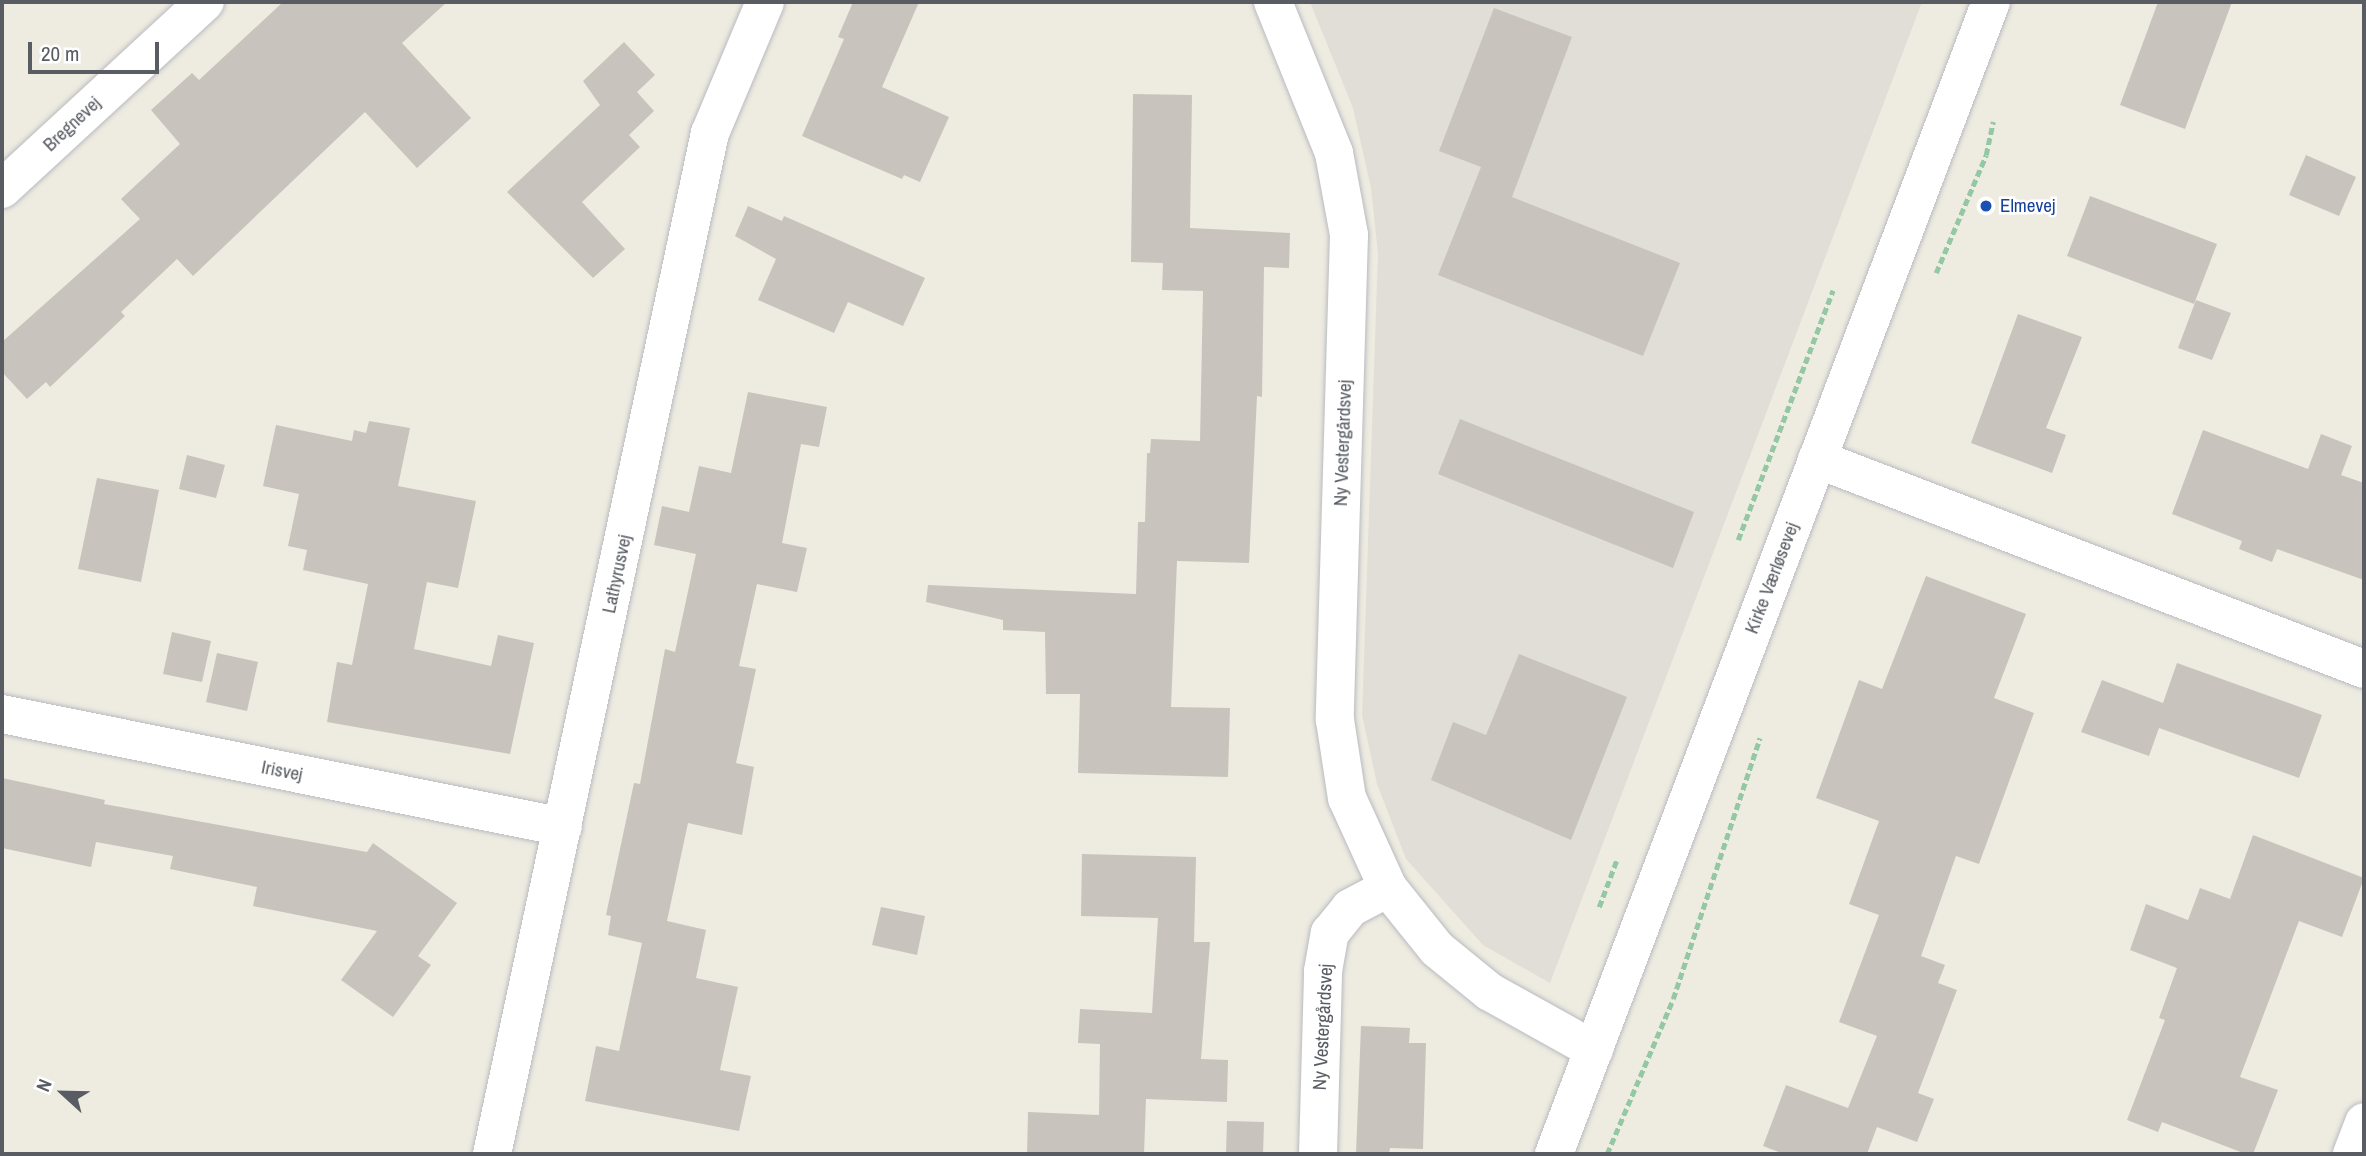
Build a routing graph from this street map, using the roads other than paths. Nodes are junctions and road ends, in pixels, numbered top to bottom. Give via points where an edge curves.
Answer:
1 (205, 2) edge
2 (765, 2) edge
3 (1273, 2) edge
4 (1991, 2) edge
5 (2, 189) edge
6 (1817, 459) junction
7 (2364, 669) edge
8 (2, 714) edge
9 (563, 827) junction
10 (1388, 888) junction
11 (1594, 1050) junction
12 (2364, 1122) edge
13 (492, 1154) edge
14 (1318, 1154) edge
15 (1554, 1154) edge
16 (2352, 1154) edge

1 - 5 street, Bregnevej
2 - 9 street, Lathyrusvej via 710,133
3 - 10 street, Ny Vestergårdsvej via 1334,153 1349,235 1335,720 1347,798
4 - 6 street, Kirke Værløsevej
6 - 7 street
6 - 11 street, Kirke Værløsevej
8 - 9 street, Irisvej
9 - 13 street, Lathyrusvej
10 - 11 street, Ny Vestergårdsvej via 1437,949 1479,984
10 - 14 street, Ny Vestergårdsvej via 1350,908 1330,933 1323,971
11 - 15 street, Kirke Værløsevej
12 - 16 street

